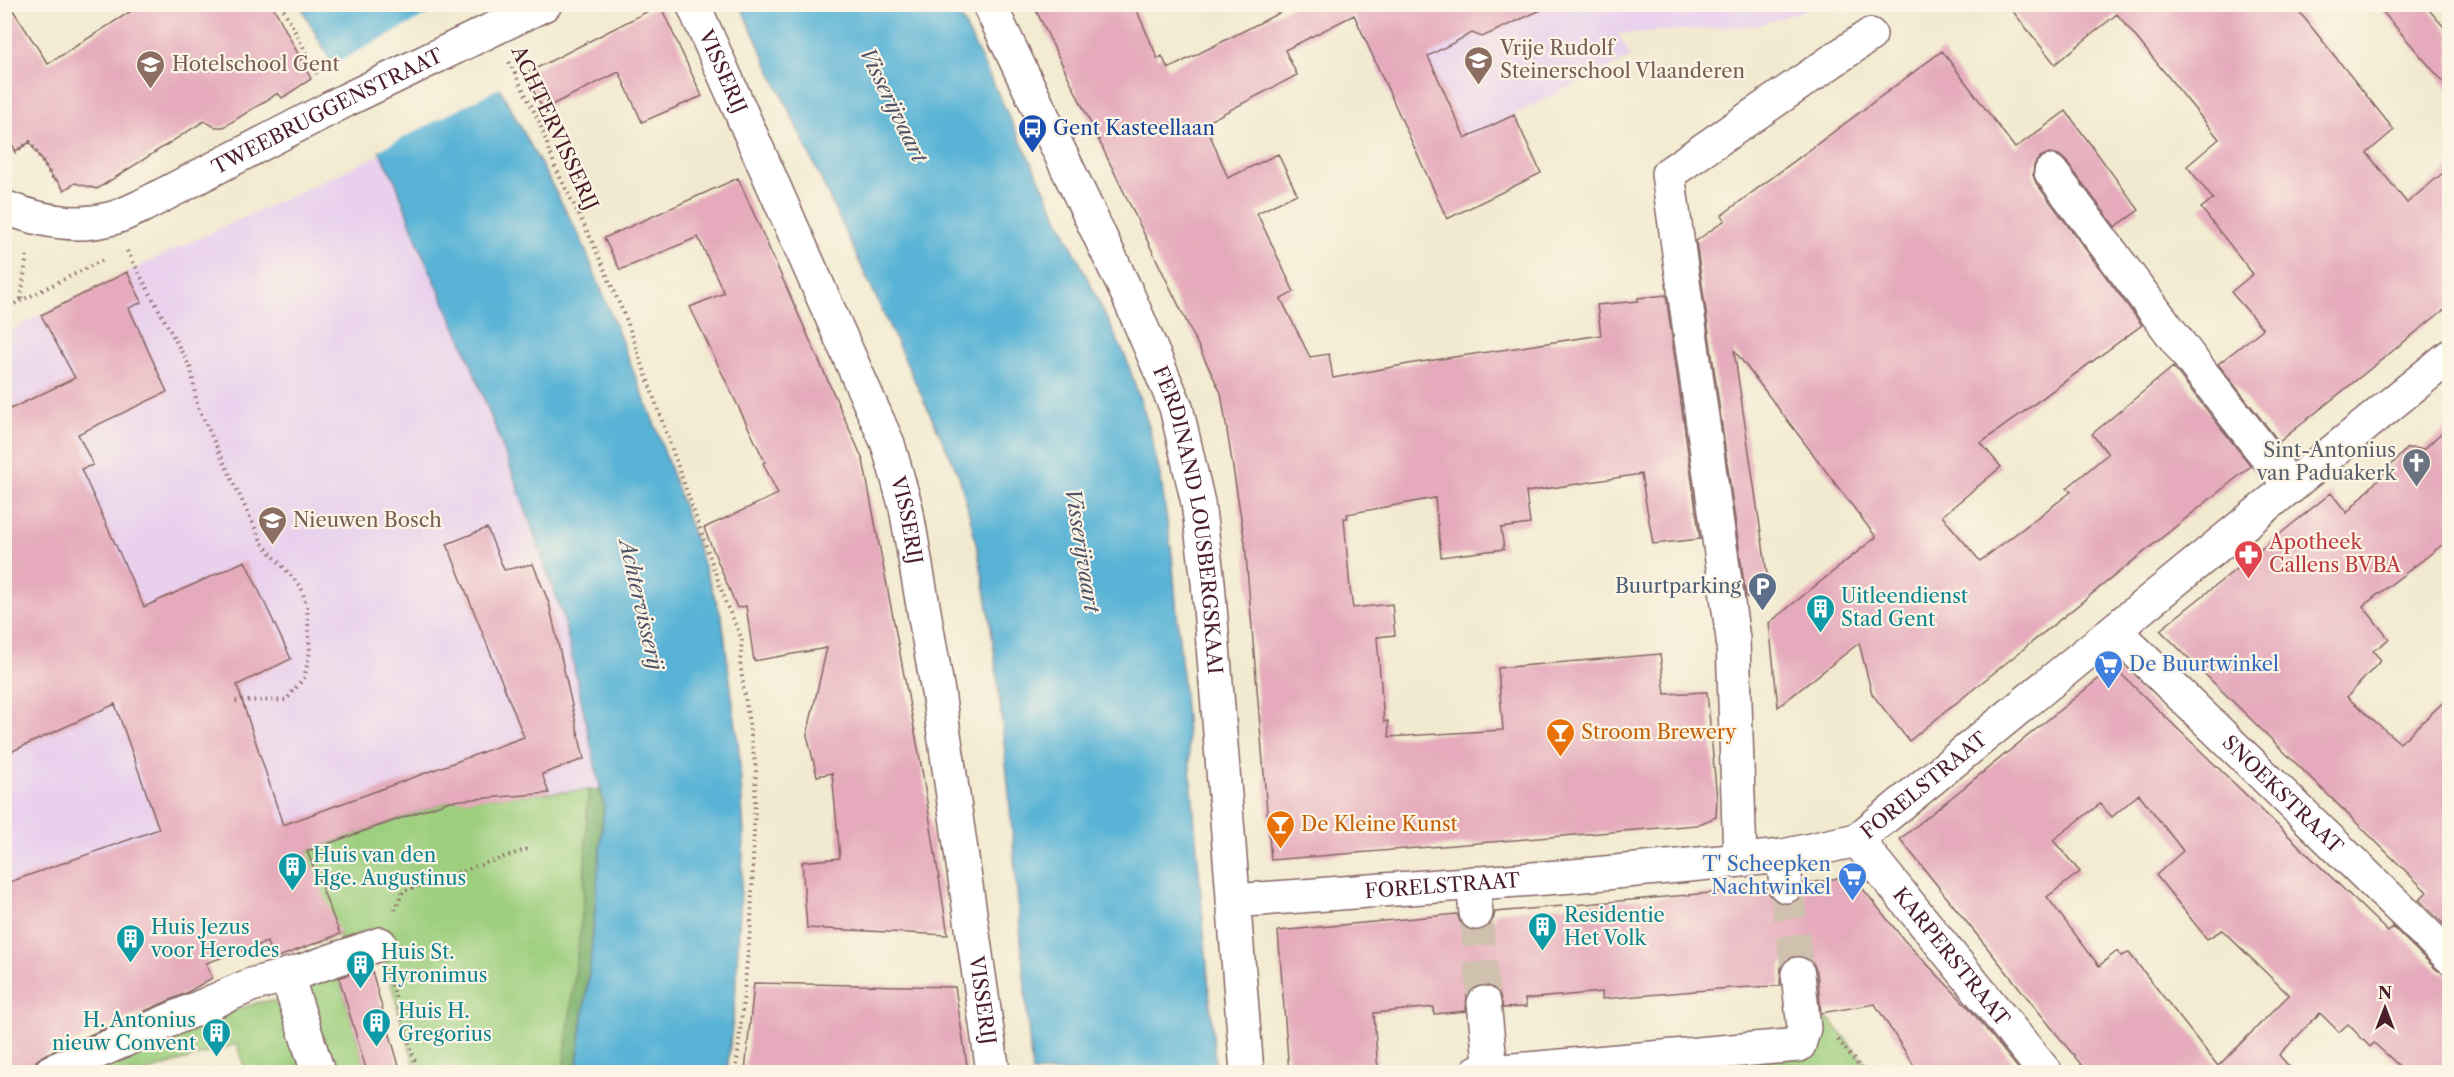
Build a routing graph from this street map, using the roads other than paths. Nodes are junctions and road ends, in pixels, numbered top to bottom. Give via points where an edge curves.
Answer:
1 (544, 4) edge
2 (693, 4) edge
3 (989, 4) edge
4 (1870, 35) dead end
5 (2051, 172) dead end
6 (18, 213) edge
7 (2450, 356) edge
8 (2291, 487) junction
9 (2115, 631) junction
10 (1857, 840) junction
11 (1740, 860) junction
12 (1233, 901) junction
13 (380, 944) road end
14 (2450, 957) edge
15 (1798, 974) tunnel mouth
16 (287, 975) junction
17 (1484, 1003) tunnel mouth
18 (51, 1072) edge
19 (318, 1072) edge
20 (993, 1072) edge
21 (1247, 1072) edge
22 (1486, 1072) edge
23 (2046, 1072) edge

1 - 6 street, TWEEBRUGGENSTRAAT via 109,219 75,223
2 - 20 street, VISSERIJ via 888,444 906,508 938,692
3 - 12 street, FERDINAND LOUSBERGSKAAI via 1127,293 1176,407 1198,503 1208,582
4 - 11 street via 1668,174 1733,639
5 - 8 street
7 - 8 street, FORELSTRAAT
8 - 9 street, FORELSTRAAT
9 - 10 street, FORELSTRAAT
9 - 14 street, SNOEKSTRAAT
10 - 11 street, FORELSTRAAT via 1785,871
10 - 23 street, KARPERSTRAAT
11 - 12 street, FORELSTRAAT via 1474,898
12 - 21 street, FERDINAND LOUSBERGSKAAI
13 - 16 street
15 - 22 street via 1804,1028 1799,1045
16 - 18 street via 229,994
16 - 19 street
17 - 22 street

